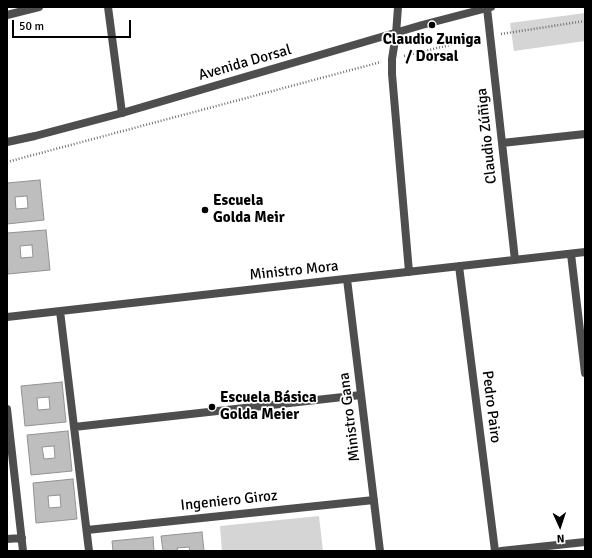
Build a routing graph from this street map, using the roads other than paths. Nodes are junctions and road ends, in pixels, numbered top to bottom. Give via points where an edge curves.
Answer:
1 (39, 7) edge
2 (108, 7) edge
3 (398, 7) edge
4 (489, 8) edge
5 (7, 15) edge
6 (396, 34) junction
7 (122, 113) junction
8 (585, 134) edge
9 (7, 142) edge
10 (502, 143) junction
11 (585, 252) edge
12 (571, 254) junction
13 (515, 260) junction
14 (459, 266) junction
15 (409, 272) junction
16 (347, 279) junction
17 (60, 311) junction
18 (7, 317) edge
19 (585, 368) edge
20 (361, 395) junction
21 (7, 409) edge
22 (74, 427) junction
23 (8, 433) edge
24 (374, 500) junction
25 (87, 530) junction
26 (22, 538) junction
27 (7, 539) edge
28 (585, 542) edge
29 (23, 551) edge
30 (89, 551) edge
31 (380, 551) edge
32 (495, 551) edge
33 (501, 551) edge

1 - 5 street
2 - 7 street
3 - 6 street
4 - 6 street, Avenida Dorsal
4 - 10 street, Claudio Zúñiga
6 - 7 street, Avenida Dorsal
6 - 15 street via 392,74
7 - 9 street, Avenida Dorsal
8 - 10 street
10 - 13 street, Claudio Zúñiga
11 - 12 street, Ministro Mora
12 - 13 street, Ministro Mora
12 - 19 street
13 - 14 street, Ministro Mora
14 - 15 street, Ministro Mora
14 - 32 street, Pedro Pairo
15 - 16 street, Ministro Mora
16 - 17 street, Ministro Mora
16 - 20 street, Ministro Gana
17 - 18 street, Ministro Mora
17 - 22 street
20 - 22 street
20 - 24 street, Ministro Gana
21 - 23 street
22 - 25 street
23 - 26 street
24 - 25 street, Ingeniero Giroz
24 - 31 street, Ministro Gana
25 - 30 street
26 - 27 street
26 - 29 street
28 - 33 street

